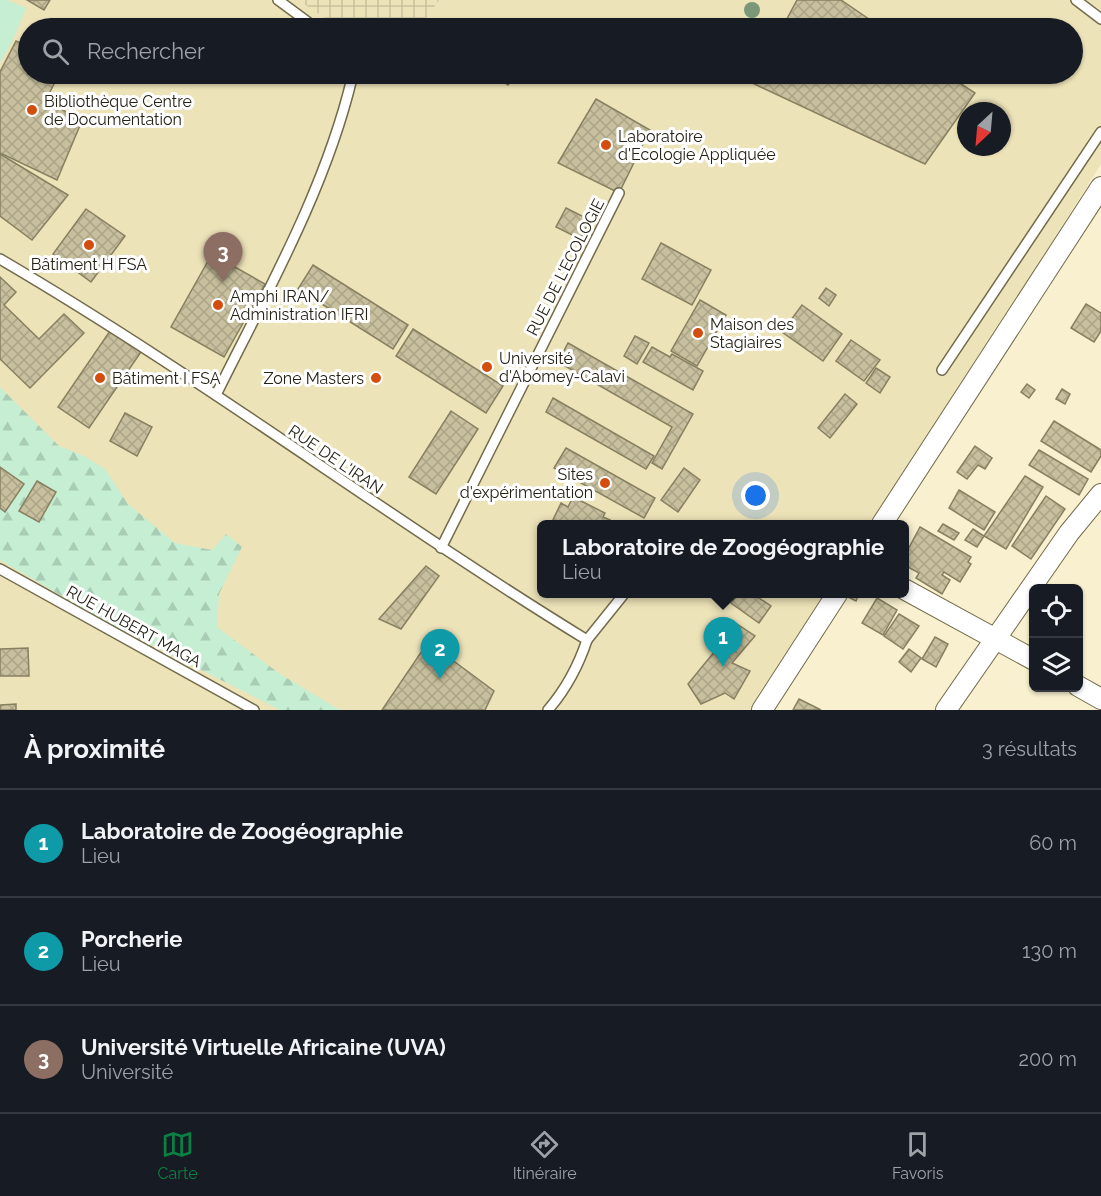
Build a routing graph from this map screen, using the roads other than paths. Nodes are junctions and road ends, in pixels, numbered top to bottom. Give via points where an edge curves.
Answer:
1 (278, 0) edge
2 (1076, 0) edge
3 (302, 18) edge
4 (1101, 19) edge
5 (351, 84) edge
6 (1101, 132) edge
7 (1101, 187) edge
8 (619, 193) dead end
9 (0, 259) edge
10 (942, 370) dead end
11 (216, 395) junction
12 (1101, 494) edge
13 (885, 520) edge
14 (441, 548) junction
15 (0, 569) edge
16 (909, 592) edge
17 (621, 598) edge
18 (834, 598) edge
19 (996, 638) junction
20 (588, 640) junction
21 (1029, 657) edge
22 (1083, 689) edge
23 (1101, 699) edge
24 (254, 710) edge
25 (548, 710) edge
26 (762, 710) edge
27 (946, 710) edge

1 - 3 lane
2 - 4 lane
5 - 11 lane via 345,109 295,236
6 - 10 lane
7 - 13 street
8 - 14 lane, RUE DE L'ECOLOGIE
9 - 11 lane, RUE DE L'IRAN
11 - 14 lane, RUE DE L'IRAN
12 - 19 street
14 - 20 lane, RUE DE L'IRAN
15 - 24 lane, RUE HUBERT MAGA
16 - 19 street
17 - 20 lane
18 - 26 street
19 - 21 street
19 - 27 street
20 - 25 lane via 566,689
22 - 23 street

